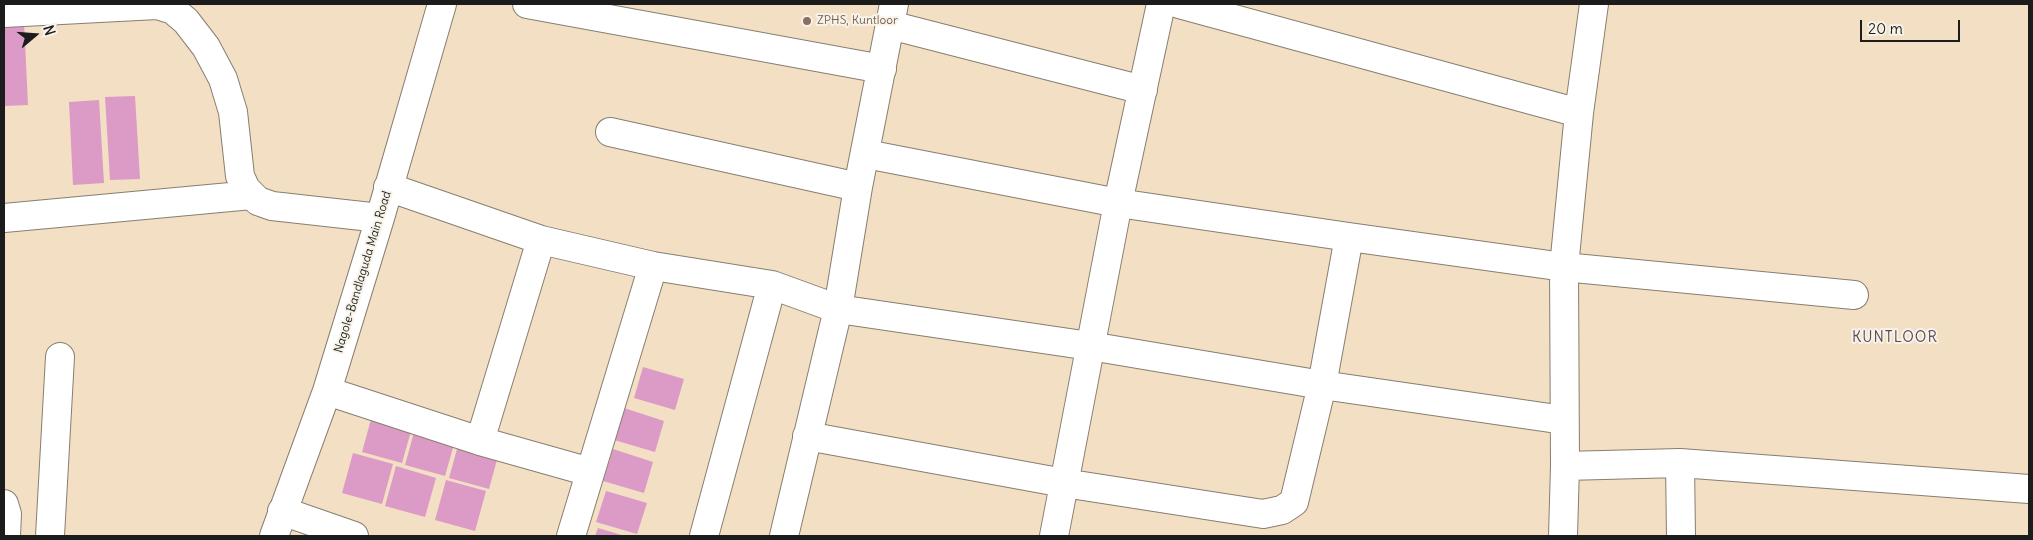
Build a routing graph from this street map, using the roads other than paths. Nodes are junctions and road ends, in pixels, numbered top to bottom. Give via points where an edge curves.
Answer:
1 (157, 4) edge
2 (442, 4) edge
3 (527, 4) edge
4 (1161, 4) edge
5 (1179, 4) edge
6 (1594, 4) edge
7 (4, 13) edge
8 (892, 14) edge
9 (882, 69) junction
10 (1143, 90) junction
11 (1579, 113) junction
12 (610, 132) dead end
13 (866, 154) junction
14 (388, 187) junction
15 (858, 187) junction
16 (252, 195) junction
17 (1118, 203) junction
18 (4, 218) edge
19 (380, 218) junction
20 (1349, 237) junction
21 (541, 240) junction
22 (653, 266) junction
23 (1564, 267) junction
24 (772, 285) junction
25 (1854, 295) dead end
26 (838, 309) junction
27 (1090, 346) junction
28 (60, 357) dead end
29 (1322, 385) junction
30 (327, 391) junction
31 (1564, 420) junction
32 (807, 436) junction
33 (480, 441) junction
34 (1680, 463) junction
35 (1565, 466) junction
36 (590, 472) junction
37 (1064, 483) junction
38 (2029, 489) edge
39 (4, 504) edge
40 (278, 524) edge
41 (1263, 525) edge
42 (6, 536) edge
43 (50, 536) edge
44 (354, 536) edge
45 (571, 536) edge
46 (704, 536) edge
47 (784, 536) edge
48 (1054, 536) edge
49 (1563, 536) edge
50 (1681, 536) edge

1 - 7 street
1 - 16 street via 173,10 186,21 206,48 223,80 233,112 240,176
2 - 14 street, Nagole-Bandlaguda Main Road
3 - 9 street
4 - 10 street
5 - 11 street
6 - 11 street
8 - 9 street
8 - 10 street
9 - 13 street
10 - 17 street
11 - 23 street
12 - 15 street
13 - 15 street
13 - 17 street
14 - 19 street, Nagole-Bandlaguda Main Road
14 - 21 street
15 - 26 street
16 - 18 street
16 - 19 street via 272,206
17 - 20 street
17 - 27 street
19 - 30 street, Nagole-Bandlaguda Main Road
20 - 23 street
20 - 29 street
21 - 22 street
21 - 33 street
22 - 24 street
22 - 36 street
23 - 25 street
23 - 31 street
24 - 26 street
24 - 46 street
26 - 27 street
26 - 32 street
27 - 29 street
27 - 37 street
28 - 43 street
29 - 31 street
29 - 41 street via 1294,502
30 - 33 street
30 - 40 street, Nagole-Bandlaguda Main Road
31 - 35 street
32 - 37 street
32 - 47 street
33 - 36 street
34 - 35 street
34 - 38 street
34 - 50 street
35 - 49 street
36 - 45 street
37 - 41 street
37 - 48 street
39 - 42 street
40 - 44 street

